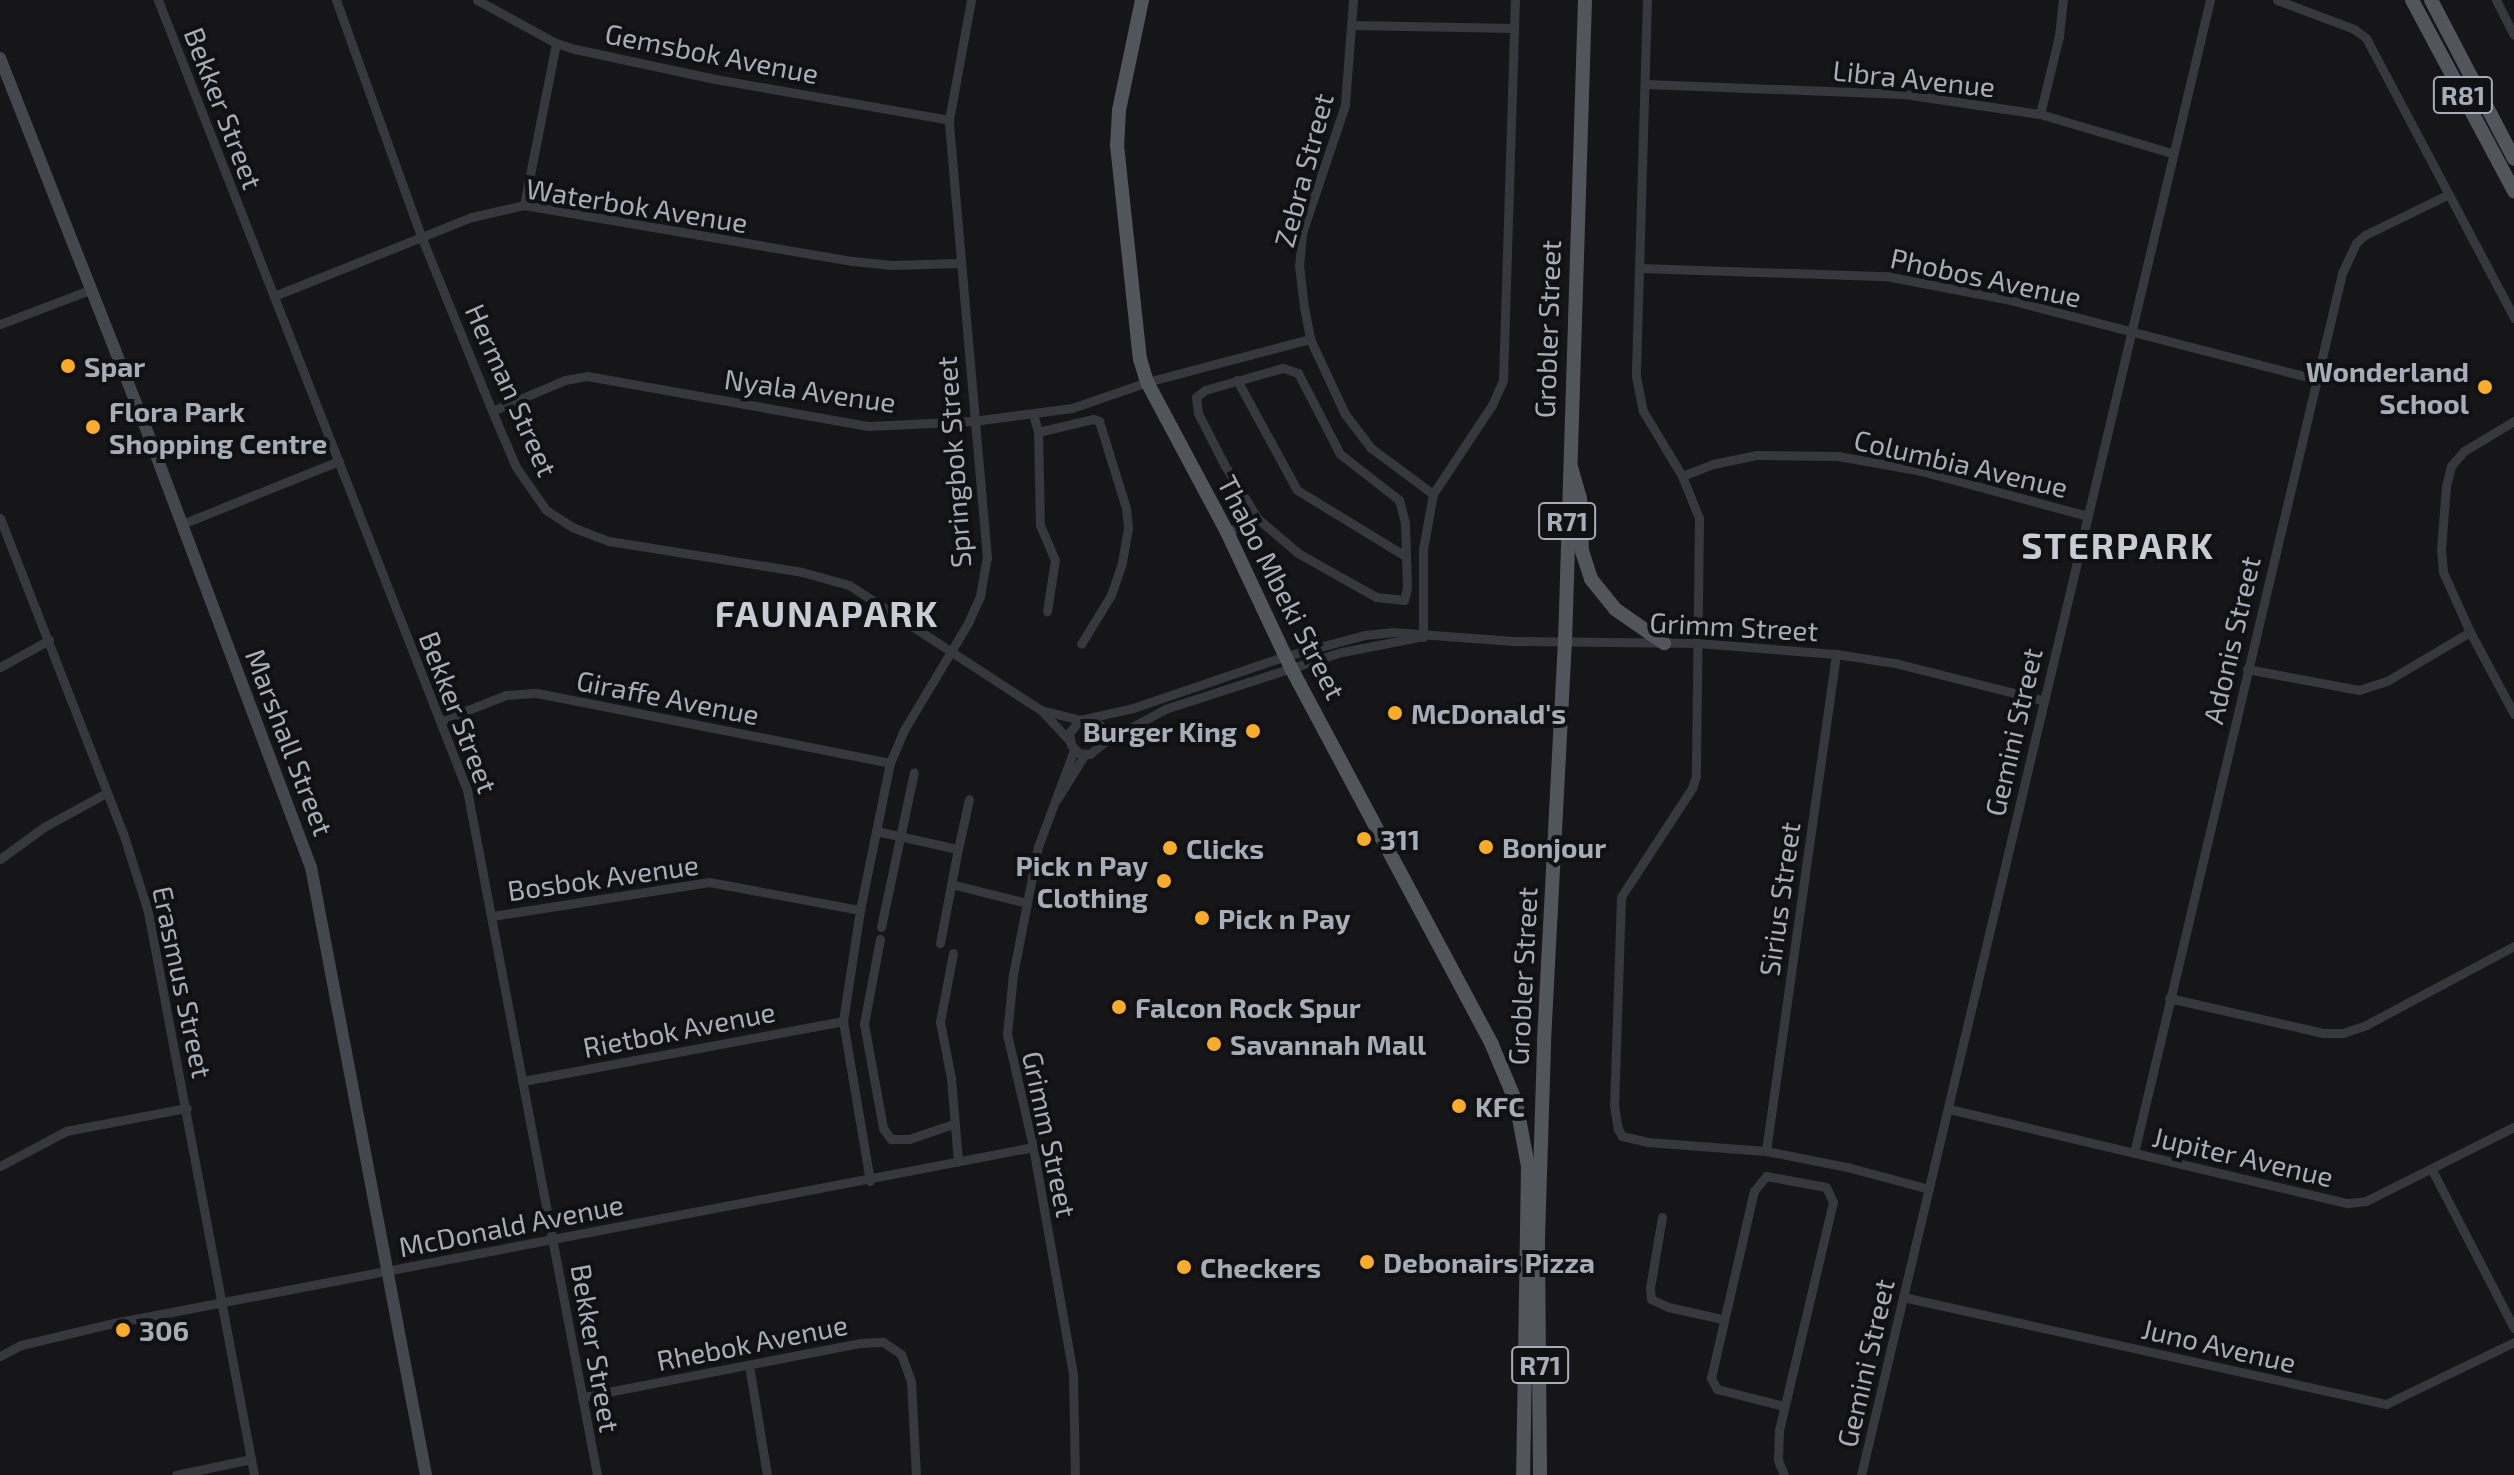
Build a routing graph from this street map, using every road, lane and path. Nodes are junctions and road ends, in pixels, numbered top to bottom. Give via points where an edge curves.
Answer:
1 (158, 0) edge
2 (336, 0) edge
3 (477, 0) edge
4 (971, 0) edge
5 (1142, 0) edge
6 (1353, 0) edge
7 (1515, 0) edge
8 (1585, 0) edge
9 (1647, 0) edge
10 (2063, 0) edge
11 (2210, 0) edge
12 (2277, 0) edge
13 (2412, 0) edge
14 (2431, 0) edge
15 (2496, 0) edge
16 (1353, 25) junction
17 (1514, 28) junction
18 (2514, 35) edge
19 (556, 43) junction
20 (0, 58) edge
21 (1646, 84) junction
22 (2040, 114) junction
23 (949, 120) junction
24 (2172, 153) junction
25 (2514, 159) edge
26 (2514, 191) edge
27 (2449, 194) junction
28 (524, 205) junction
29 (421, 236) junction
30 (959, 263) junction
31 (1640, 268) junction
32 (92, 289) junction
33 (274, 296) junction
34 (2514, 318) edge
35 (0, 324) edge
36 (2131, 332) junction
37 (1310, 339) junction
38 (2315, 379) junction
39 (1237, 380) junction
40 (1147, 382) junction
41 (492, 411) junction
42 (1033, 414) junction
43 (973, 421) junction
44 (2514, 421) edge
45 (1038, 432) junction
46 (1568, 460) junction
47 (339, 461) junction
48 (1682, 476) junction
49 (1433, 494) junction
50 (2088, 516) junction
51 (0, 518) edge
52 (1258, 519) junction
53 (182, 524) junction
54 (1227, 532) junction
55 (1405, 556) junction
56 (1047, 611) dead end
57 (2470, 632) junction
58 (1421, 637) junction
59 (49, 640) junction
60 (1565, 643) junction
61 (1664, 643) junction
62 (1698, 643) junction
63 (1081, 644) dead end
64 (1836, 654) junction
65 (952, 655) junction
66 (1288, 662) junction
67 (0, 667) edge
68 (2247, 669) junction
69 (2042, 700) junction
70 (1041, 710) junction
71 (2514, 714) edge
72 (1092, 719) junction
73 (1080, 720) junction
74 (440, 721) junction
75 (1069, 740) junction
76 (1103, 743) junction
77 (1074, 750) junction
78 (1085, 754) junction
79 (890, 763) junction
80 (914, 772) dead end
81 (106, 793) junction
82 (969, 799) dead end
83 (1052, 805) junction
84 (876, 831) junction
85 (902, 836) junction
86 (958, 849) junction
87 (0, 859) edge
88 (951, 884) junction
89 (1027, 903) junction
90 (860, 910) junction
91 (492, 916) junction
92 (881, 927) dead end
93 (880, 939) dead end
94 (940, 943) dead end
95 (2514, 946) edge
96 (953, 953) dead end
97 (2169, 998) junction
98 (843, 1021) junction
99 (1544, 1041) junction
100 (523, 1081) junction
101 (187, 1108) junction
102 (1949, 1109) junction
103 (953, 1124) junction
104 (2514, 1127) edge
105 (1033, 1147) junction
106 (1766, 1151) junction
107 (2134, 1153) junction
108 (958, 1162) junction
109 (0, 1166) edge
110 (1528, 1166) junction
111 (2432, 1170) junction
112 (870, 1181) junction
113 (1929, 1189) junction
114 (1662, 1217) dead end
115 (553, 1239) junction
116 (1538, 1255) junction
117 (388, 1271) junction
118 (1903, 1297) junction
119 (222, 1302) junction
120 (1722, 1319) junction
121 (2514, 1328) edge
122 (2514, 1342) edge
123 (0, 1356) edge
124 (749, 1365) junction
125 (582, 1397) junction
126 (1784, 1406) junction
127 (251, 1459) junction
128 (176, 1475) edge
129 (254, 1475) edge
130 (426, 1475) edge
131 (597, 1475) edge
132 (767, 1475) edge
133 (916, 1475) edge
134 (1075, 1475) edge
135 (1523, 1475) edge
136 (1540, 1475) edge
137 (1784, 1475) edge
138 (1861, 1475) edge

1 - 33 street, Bekker Street
2 - 29 street, Herman Street
3 - 19 street, Gemsbok Avenue
4 - 23 street, Springbok Street
5 - 40 main road, Thabo Mbeki Street / R71 via 1117,145 1135,335
6 - 16 street, Zebra Street
7 - 17 street, Grobler Street
8 - 46 main road, Grobler Street / R71
9 - 21 street
10 - 22 street
11 - 24 street, Gemini Street
12 - 27 street via 2366,38
13 - 26 main road, R81
14 - 25 main road, R81
15 - 18 street
16 - 17 street
16 - 37 street, Zebra Street via 1345,105 1300,248
17 - 49 street, Grobler Street via 1503,380
19 - 23 street, Gemsbok Avenue via 715,79
19 - 28 street
20 - 32 street, Marshall Street
21 - 22 street, Libra Avenue via 1879,92
21 - 31 street
22 - 24 street, Libra Avenue
23 - 30 street, Springbok Street
24 - 36 street, Gemini Street
27 - 34 street
27 - 38 street, Adonis Street via 2356,243 2342,273
28 - 29 street, Waterbok Avenue
28 - 30 street, Waterbok Avenue via 852,261
29 - 33 street, Waterbok Avenue
29 - 41 street, Herman Street
30 - 43 street, Springbok Street
31 - 36 street, Phobos Avenue via 1886,276 2006,299
31 - 48 street via 1640,402
32 - 35 street
32 - 53 street, Marshall Street
33 - 47 street, Bekker Street
36 - 38 street, Phobos Avenue
36 - 50 street, Gemini Street
37 - 40 street, Nyala Avenue
37 - 49 street, Zebra Street via 1357,432
38 - 68 street, Adonis Street
39 - 52 street via 1205,390 1195,402
39 - 55 street via 1297,490
39 - 55 street via 1286,367 1298,373 1340,454 1399,500
40 - 42 street, Nyala Avenue via 1072,408
40 - 54 main road, Thabo Mbeki Street / R71
41 - 43 street, Nyala Avenue via 587,376 869,426
41 - 65 street, Herman Street via 525,481 546,510 572,527 609,541 830,578 869,596
42 - 43 street, Nyala Avenue
42 - 45 street
43 - 65 street, Springbok Street via 987,558 980,596
44 - 57 street via 2464,451 2451,466 2446,486 2443,572
45 - 56 street via 1040,525 1055,560
45 - 63 street via 1099,421 1126,508 1122,563 1111,595
46 - 60 main road, Grobler Street / R71
46 - 61 main road via 1578,488 1582,551 1591,579 1615,609
47 - 53 street
47 - 74 street, Bekker Street
48 - 50 street, Columbia Avenue via 1757,455 1838,456 1921,471
48 - 62 street via 1699,518
49 - 58 street, Grobler Street via 1423,549
50 - 69 street, Gemini Street
51 - 59 street, Erasmus Street
52 - 54 street
52 - 55 street via 1306,558 1382,599 1406,598
53 - 117 street, Marshall Street via 311,867
54 - 66 main road, Thabo Mbeki Street / R71
57 - 68 street via 2387,681 2359,690
57 - 71 street
58 - 60 street, Grimm Street
58 - 66 street, Grimm Street
59 - 67 street
59 - 81 street, Erasmus Street
60 - 61 street, Grimm Street
60 - 99 main road, Grobler Street / R71
61 - 62 street, Grimm Street
62 - 64 street, Grimm Street
62 - 106 street via 1694,784 1626,885 1619,907 1614,1105 1622,1136 1658,1144
64 - 69 street, Grimm Street via 1895,663
64 - 106 street, Sirius Street
65 - 70 street, Herman Street
65 - 79 street, Springbok Street via 904,730
66 - 72 street, Grimm Street
66 - 76 street, Grimm Street via 1165,709
66 - 110 main road, Thabo Mbeki Street / R71 via 1492,1045 1516,1102
68 - 97 street, Adonis Street
69 - 102 street, Gemini Street
70 - 73 street, Herman Street
70 - 75 street, Herman Street
72 - 73 street
72 - 76 street via 1101,726
73 - 75 street via 1071,728
74 - 79 street, Giraffe Avenue via 506,695 537,693
74 - 91 street, Bekker Street via 474,814
75 - 77 street
76 - 78 street via 1096,752
77 - 78 street
77 - 83 street, Grimm Street
78 - 83 street, Grimm Street
79 - 84 street, Springbok Street
80 - 85 street
81 - 87 street
81 - 101 street, Erasmus Street via 148,912
82 - 86 street
83 - 89 street, Grimm Street
84 - 85 street
84 - 90 street, Springbok Street
85 - 86 street
85 - 92 street
86 - 88 street
88 - 89 street
88 - 94 street
89 - 105 street, Grimm Street via 1007,1034
90 - 91 street, Bosbok Avenue via 709,882
90 - 98 street, Springbok Street
91 - 100 street, Bekker Street
93 - 103 street via 864,1024 883,1128 891,1139 909,1139
95 - 97 street via 2343,1033
96 - 103 street via 940,1022
97 - 107 street, Adonis Street
98 - 100 street, Rietbok Avenue
98 - 112 street, Springbok Street
99 - 110 main road
99 - 116 main road, Grobler Street / R71
100 - 115 street, Bekker Street
101 - 109 street via 66,1131
101 - 119 street, Erasmus Street
102 - 107 street, Jupiter Avenue
102 - 113 street, Gemini Street
103 - 108 street
104 - 111 street, Jupiter Avenue
105 - 108 street, McDonald Avenue
105 - 134 street, Grimm Street via 1073,1374
106 - 113 street
107 - 111 street, Jupiter Avenue via 2348,1203 2366,1201
108 - 112 street, McDonald Avenue
110 - 116 main road via 1531,1231
110 - 135 main road, R71
111 - 121 street
112 - 115 street, McDonald Avenue
113 - 118 street, Gemini Street
114 - 120 street via 1651,1299
115 - 117 street, McDonald Avenue
115 - 125 street, Bekker Street
116 - 136 main road, Grobler Street / R71
117 - 119 street, McDonald Avenue
117 - 130 street, Marshall Street
118 - 122 street, Juno Avenue via 2386,1404
118 - 138 street, Gemini Street
119 - 123 street, McDonald Avenue via 58,1335
119 - 127 street, Erasmus Street
120 - 126 street via 1713,1384 1724,1392
120 - 126 street via 1759,1181 1777,1175 1826,1187 1833,1207
124 - 125 street, Rhebok Avenue
124 - 132 street
124 - 133 street, Rhebok Avenue via 861,1343 893,1346 911,1381
125 - 131 street, Bekker Street
126 - 137 street via 1777,1443
127 - 128 street
127 - 129 street, Erasmus Street

